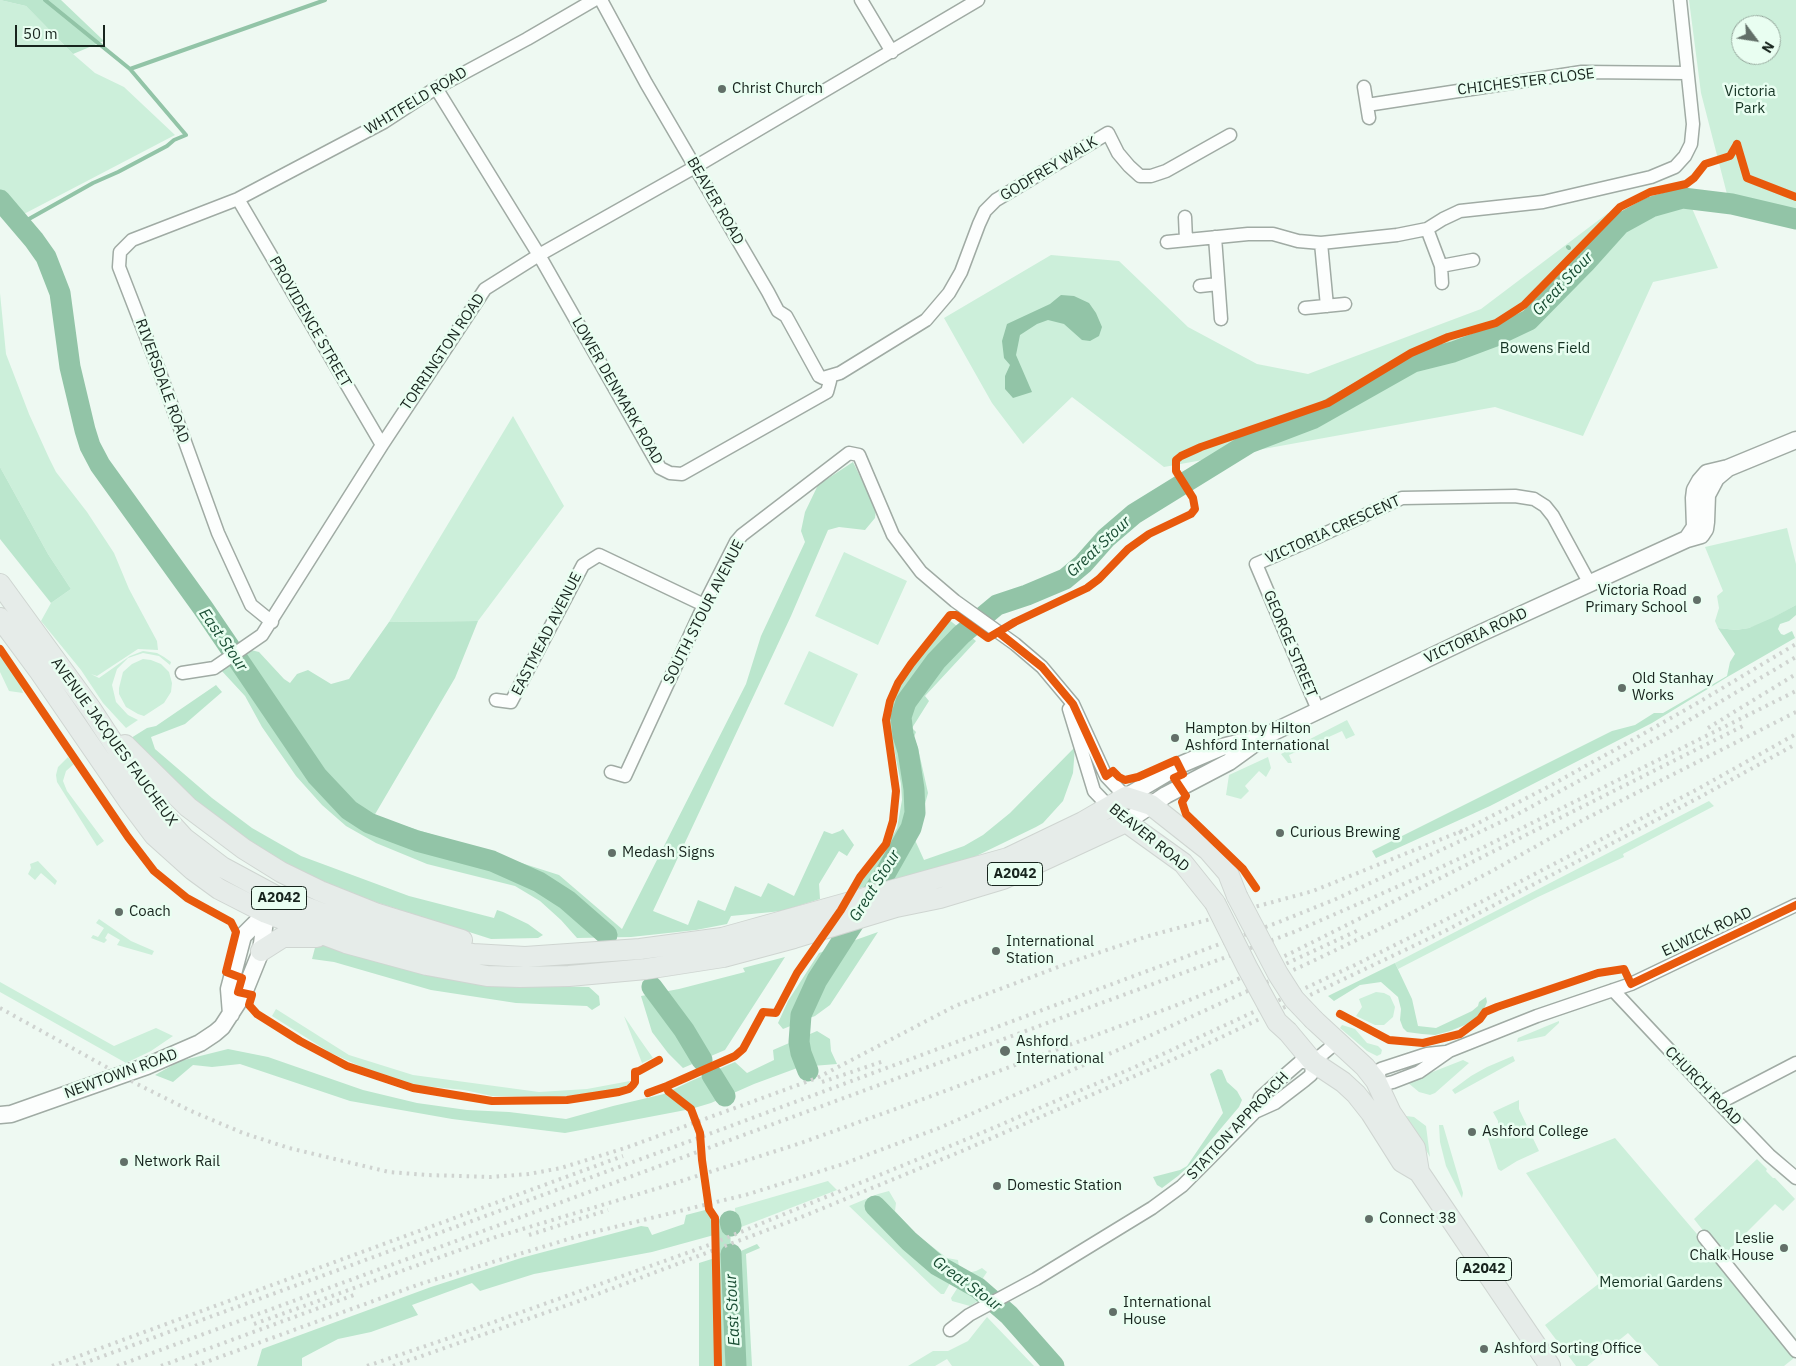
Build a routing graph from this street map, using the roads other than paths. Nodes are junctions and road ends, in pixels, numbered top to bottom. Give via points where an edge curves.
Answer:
1 (594, 0) edge
2 (601, 0) edge
3 (861, 0) edge
4 (978, 0) edge
5 (1680, 0) edge
6 (892, 52) junction
7 (1687, 73) junction
8 (1364, 87) dead end
9 (436, 88) junction
10 (1366, 105) junction
11 (1369, 118) dead end
12 (1230, 135) dead end
13 (695, 167) junction
14 (238, 199) junction
15 (1185, 217) dead end
16 (1427, 229) junction
17 (1215, 237) junction
18 (1186, 240) junction
19 (1167, 242) dead end
20 (1320, 243) junction
21 (540, 255) junction
22 (1472, 260) dead end
23 (1441, 266) junction
24 (1442, 283) dead end
25 (1218, 284) junction
26 (1200, 286) dead end
27 (1345, 304) dead end
28 (1327, 306) junction
29 (1305, 308) dead end
30 (1221, 319) dead end
31 (829, 378) junction
32 (1796, 440) edge
33 (382, 445) junction
34 (855, 454) joint
35 (1262, 578) joint
36 (0, 584) edge
37 (1590, 584) junction
38 (704, 605) junction
39 (0, 618) edge
40 (272, 622) junction
41 (182, 673) dead end
42 (1054, 680) junction
43 (496, 700) dead end
44 (91, 709) junction
45 (1318, 710) junction
46 (1265, 736) junction
47 (611, 772) dead end
48 (1118, 802) junction
49 (1151, 805) junction
50 (1126, 822) junction
51 (270, 904) junction
52 (1796, 905) edge
53 (328, 937) junction
54 (722, 948) junction
55 (261, 950) junction
56 (552, 955) junction
57 (1613, 990) junction
58 (231, 1014) junction
59 (1337, 1042) junction
60 (1313, 1062) junction
61 (1796, 1063) edge
62 (1376, 1081) junction
63 (1356, 1094) junction
64 (1719, 1103) junction
65 (0, 1115) edge
66 (1419, 1172) junction
67 (1796, 1178) edge
68 (1704, 1237) dead end
69 (950, 1330) dead end
70 (1796, 1351) edge
71 (1550, 1366) edge

1 - 9 street, WHITFELD ROAD
2 - 13 street, BEAVER ROAD
3 - 6 street
4 - 6 street, TORRINGTON ROAD
5 - 7 street
6 - 13 street, TORRINGTON ROAD
7 - 10 street, CHICHESTER CLOSE via 1582,72
7 - 16 street via 1691,144 1674,167 1651,177 1543,202 1460,211
8 - 10 street
9 - 14 street, WHITFELD ROAD via 384,122
9 - 21 street, LOWER DENMARK ROAD
10 - 11 street
12 - 31 street, GODFREY WALK via 1166,171 1140,176 1118,153 1108,133 996,200 979,224 961,272 949,293 926,320
13 - 21 street, TORRINGTON ROAD
13 - 31 street, BEAVER ROAD via 819,376
14 - 33 street, PROVIDENCE STREET
14 - 40 street, RIVERSDALE ROAD via 132,240 120,252 119,260 218,533 252,605
15 - 18 street
16 - 20 street
16 - 23 street
17 - 18 street
17 - 20 street via 1273,234
17 - 25 street
18 - 19 street
20 - 28 street
21 - 31 street, LOWER DENMARK ROAD via 660,468 682,474 827,392
21 - 33 street, TORRINGTON ROAD via 485,289
22 - 23 street
23 - 24 street
25 - 26 street
25 - 30 street
27 - 28 street
28 - 29 street
32 - 37 street, VICTORIA ROAD via 1728,468 1716,478 1707,495 1705,529 1701,534
33 - 40 street, TORRINGTON ROAD
34 - 38 street, SOUTH STOUR AVENUE via 844,456 742,535
34 - 42 street, BEAVER ROAD via 862,460 893,535 920,572 1015,644
35 - 37 street, VICTORIA CRESCENT via 1256,564 1402,498 1515,496 1534,499 1553,516
35 - 45 street, GEORGE STREET
36 - 44 main road, AVENUE JACQUES FAUCHEUX / A2042
37 - 45 street, VICTORIA ROAD
38 - 43 street, EASTMEAD AVENUE via 599,555 583,565 512,702
38 - 47 street, SOUTH STOUR AVENUE via 625,776
39 - 51 main road, AVENUE JACQUES FAUCHEUX / A2042 via 154,835 219,888
40 - 41 street, TORRINGTON ROAD via 262,635 214,668
42 - 48 street, BEAVER ROAD via 1073,704
42 - 48 street, BEAVER ROAD via 1070,711 1094,791
44 - 51 main road, AVENUE JACQUES FAUCHEUX / A2042 via 154,804 175,829
44 - 56 main road via 188,807 281,872 375,913 431,931 522,953
45 - 46 street, VICTORIA ROAD
46 - 48 street, VICTORIA ROAD via 1222,746 1180,765
46 - 49 street, VICTORIA ROAD via 1229,762
48 - 49 main road, BEAVER ROAD
48 - 50 street, BEAVER ROAD
48 - 54 main road, AVENUE JACQUES FAUCHEUX / A2042 via 1008,858 807,914
49 - 50 street, VICTORIA ROAD
49 - 59 main road, BEAVER ROAD / A2042, bridge via 1208,850 1228,873 1237,896 1294,999
50 - 54 main road, AVENUE JACQUES FAUCHEUX / A2042 via 1003,879 794,938
50 - 60 main road, BEAVER ROAD / A2042, bridge via 1183,863 1215,902 1276,1022
51 - 53 main road, AVENUE JACQUES FAUCHEUX / A2042
51 - 55 street, NEWTOWN ROAD
51 - 56 main road, AVENUE JACQUES FAUCHEUX / A2042 via 413,942 473,954 505,957
51 - 58 street via 243,936 229,988
52 - 57 street, ELWICK ROAD
53 - 54 main road, AVENUE JACQUES FAUCHEUX / A2042 via 374,952 458,971 520,978 646,970
53 - 55 main road, AVENUE JACQUES FAUCHEUX / A2042 via 283,937
54 - 56 main road, AVENUE JACQUES FAUCHEUX / A2042
55 - 58 street, NEWTOWN ROAD via 244,993
57 - 62 street, ELWICK ROAD via 1449,1051 1420,1072 1384,1084
57 - 64 street, CHURCH ROAD
58 - 65 street, NEWTOWN ROAD via 222,1027 200,1043 140,1069
59 - 60 street
59 - 62 main road, A2042
60 - 63 main road, A2042
60 - 69 street, STATION APPROACH via 1311,1074 1305,1080 1275,1103 1255,1112 1182,1186 1159,1203
61 - 64 street
62 - 63 street, ELWICK ROAD
62 - 66 main road, A2042 via 1391,1113 1416,1148
63 - 66 main road, A2042 via 1402,1162
64 - 67 street, CHURCH ROAD
66 - 71 main road, A2042
68 - 70 street

